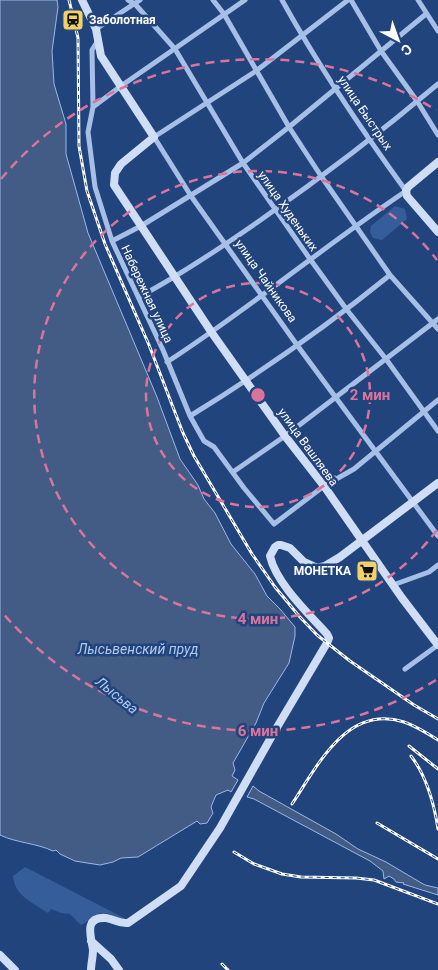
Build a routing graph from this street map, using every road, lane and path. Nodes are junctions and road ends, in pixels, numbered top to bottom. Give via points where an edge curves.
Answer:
1 (82, 0) edge
2 (128, 0) edge
3 (140, 0) edge
4 (213, 0) edge
5 (245, 0) edge
6 (282, 0) edge
7 (350, 0) edge
8 (418, 0) edge
9 (135, 4) junction
10 (224, 14) junction
11 (426, 14) junction
12 (96, 29) junction
13 (438, 31) edge
14 (302, 37) junction
15 (97, 42) junction
16 (174, 49) junction
17 (381, 51) junction
18 (256, 71) junction
19 (438, 84) edge
20 (121, 86) junction
21 (334, 90) junction
22 (418, 101) junction
23 (206, 102) junction
24 (93, 107) junction
25 (289, 127) junction
26 (438, 135) edge
27 (154, 137) junction
28 (369, 140) junction
29 (438, 162) edge
30 (243, 163) junction
31 (321, 176) junction
32 (406, 191) junction
33 (191, 196) junction
34 (276, 209) junction
35 (356, 225) junction
36 (141, 226) junction
37 (438, 232) edge
38 (112, 241) junction
39 (226, 244) junction
40 (310, 259) junction
41 (390, 275) junction
42 (175, 278) junction
43 (262, 296) junction
44 (139, 297) junction
45 (347, 310) junction
46 (436, 321) edge
47 (438, 329) edge
48 (212, 333) junction
49 (297, 345) junction
50 (386, 359) junction
51 (167, 362) junction
52 (247, 381) junction
53 (336, 396) junction
54 (438, 400) edge
55 (423, 411) junction
56 (190, 416) junction
57 (438, 431) edge
58 (285, 436) junction
59 (375, 450) junction
60 (232, 472) junction
61 (438, 483) edge
62 (324, 486) junction
63 (413, 502) junction
64 (438, 536) edge
65 (361, 541) junction
66 (438, 566) edge
67 (392, 585) junction
68 (438, 645) edge
69 (405, 669) dead end
70 (91, 940) junction
71 (0, 955) edge
72 (15, 970) edge
73 (90, 970) edge
74 (119, 970) edge

1 - 12 street
2 - 9 street, улица Худеньких
3 - 9 street
4 - 10 street
5 - 10 street
6 - 14 street, улица Быстрых
7 - 14 street
7 - 17 street
8 - 11 street
9 - 12 street
9 - 16 street, улица Худеньких
10 - 16 street
10 - 18 street
11 - 13 street
11 - 17 street
12 - 15 street, улица Чайникова
14 - 18 street
14 - 21 street, улица Быстрых
15 - 20 street, улица Чайникова via 101,56
15 - 24 street, Набережная улица via 92,50
16 - 20 street
16 - 23 street, улица Худеньких
17 - 21 street
17 - 22 street
18 - 23 street
18 - 25 street
19 - 22 street
20 - 24 street
20 - 27 street, улица Чайникова
21 - 25 street
21 - 28 street, улица Быстрых
22 - 26 street
22 - 28 street
23 - 27 street
23 - 30 street, улица Худеньких
24 - 38 street, Набережная улица via 88,132 95,187
25 - 30 street
25 - 31 street
27 - 33 street, улица Чайникова
27 - 36 street, улица Вашляева via 115,173 114,185
28 - 31 street
28 - 32 street, улица Быстрых
29 - 32 street
30 - 33 street
30 - 34 street, улица Худеньких
31 - 34 street
31 - 35 street
32 - 35 street
32 - 37 street, улица Быстрых
33 - 36 street
33 - 39 street, улица Чайникова
34 - 39 street
34 - 40 street, улица Худеньких
35 - 40 street
35 - 41 street
36 - 38 street
36 - 42 street, улица Вашляева
38 - 44 street, Набережная улица
39 - 42 street
39 - 43 street, улица Чайникова
40 - 43 street
40 - 45 street, улица Худеньких
41 - 45 street
41 - 46 street
42 - 44 street
42 - 48 street, улица Вашляева
43 - 48 street
43 - 49 street, улица Чайникова
44 - 51 street, Набережная улица
45 - 49 street
45 - 50 street, улица Худеньких
46 - 47 street
46 - 50 street
48 - 51 street
48 - 52 street, улица Вашляева
49 - 52 street
49 - 53 street, улица Чайникова
50 - 53 street
50 - 55 street, улица Худеньких
51 - 56 street, Набережная улица
52 - 56 street
52 - 58 street, улица Вашляева
53 - 58 street
53 - 59 street, улица Чайникова
54 - 55 street
55 - 57 street, улица Худеньких
55 - 59 street
56 - 60 street, Набережная улица via 204,441 214,447
58 - 60 street
58 - 62 street, улица Вашляева
59 - 62 street via 354,469
59 - 63 street, улица Чайникова
60 - 62 street, Набережная улица via 274,524
61 - 63 street
62 - 65 street, улица Вашляева
63 - 64 street, улица Чайникова
63 - 65 street
65 - 67 street, улица Вашляева
65 - 70 street via 326,566 317,568 304,562 286,546 278,545 272,550 270,556 275,570 327,634 327,643 220,828 181,886 128,923 106,918 94,922 90,926
66 - 67 street
67 - 68 street, улица Вашляева
68 - 69 street
70 - 73 street
70 - 74 street
71 - 72 street

